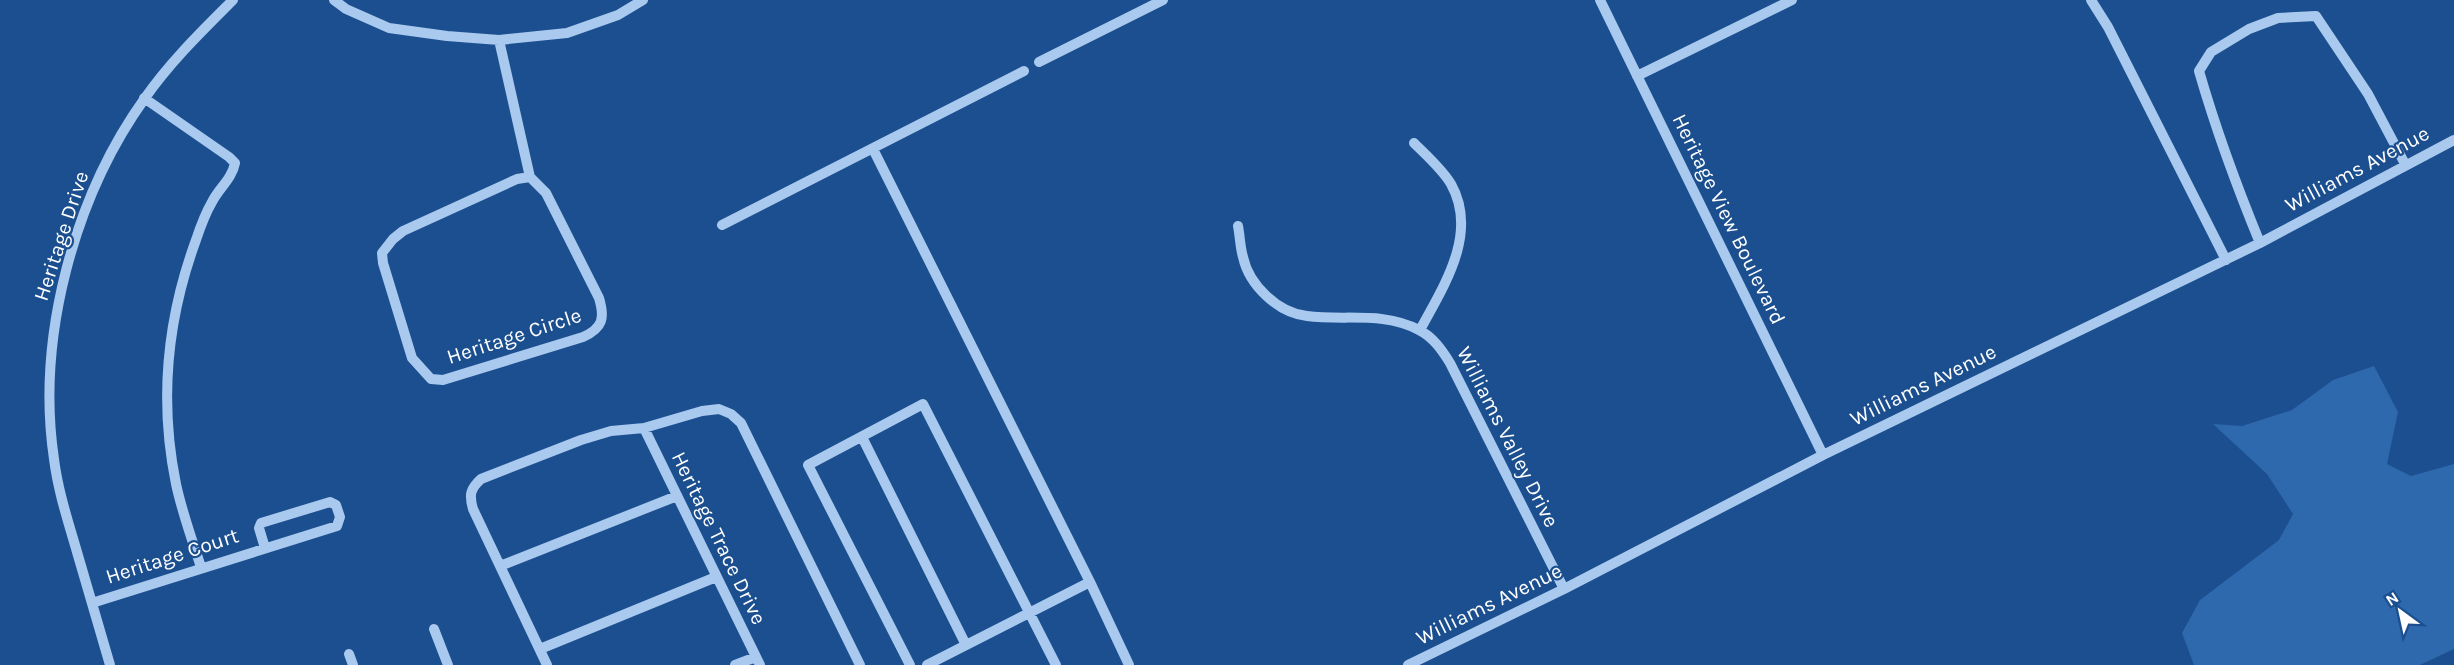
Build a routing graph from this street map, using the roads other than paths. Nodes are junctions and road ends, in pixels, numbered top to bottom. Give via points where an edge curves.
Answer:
1 (233, 0) edge
2 (334, 0) edge
3 (643, 0) edge
4 (1162, 0) edge
5 (1600, 0) edge
6 (1792, 0) edge
7 (2091, 0) edge
8 (499, 40) junction
9 (1039, 62) dead end
10 (1024, 71) dead end
11 (1637, 76) junction
12 (144, 98) junction
13 (2454, 140) edge
14 (1414, 143) dead end
15 (873, 149) junction
16 (2405, 164) junction
17 (530, 177) junction
18 (722, 225) dead end
19 (1238, 226) dead end
20 (2260, 243) junction
21 (2226, 260) junction
22 (1420, 330) junction
23 (644, 428) junction
24 (862, 437) junction
25 (1823, 455) junction
26 (677, 496) junction
27 (265, 548) junction
28 (500, 566) junction
29 (201, 567) junction
30 (716, 577) junction
31 (1090, 582) junction
32 (1564, 589) junction
33 (92, 603) junction
34 (1030, 612) junction
35 (434, 629) dead end
36 (966, 645) junction
37 (540, 649) junction
38 (758, 661) edge
39 (110, 665) edge
40 (448, 665) edge
41 (547, 665) edge
42 (735, 665) edge
43 (860, 665) edge
44 (910, 665) edge
45 (927, 665) edge
46 (1056, 665) edge
47 (1129, 665) edge
48 (1408, 665) edge

1 - 12 street, Heritage Drive
2 - 8 street via 389,28
3 - 8 street via 618,15 567,33
4 - 9 street
5 - 11 street, Heritage View Boulevard
6 - 11 street
7 - 21 street
8 - 17 street, Heritage Circle
10 - 15 street
11 - 25 street, Heritage View Boulevard
12 - 29 street via 235,163 196,238 178,295 168,362 171,455
12 - 33 street, Heritage Drive via 112,149 89,203 69,262 51,351 50,428 54,459
13 - 16 street, Williams Avenue
14 - 22 street via 1451,185 1461,215 1460,243
15 - 18 street
15 - 31 street
16 - 20 street, Williams Avenue
16 - 20 street via 2368,94 2316,16 2278,18 2249,29 2211,52 2199,71 2222,145
17 - 17 street, Heritage Circle via 546,193 599,298 602,324 583,337 442,380 432,379 412,358 382,253 404,231
19 - 22 street, Williams Valley Drive via 1243,260 1260,291 1281,306 1305,316 1371,317
20 - 21 street, Williams Avenue
21 - 25 street, Williams Avenue
22 - 32 street, Williams Valley Drive via 1437,344 1450,363
23 - 26 street, Heritage Trace Drive
23 - 28 street via 611,431 581,440 472,486 473,509
23 - 43 street via 719,410 741,423
24 - 34 street via 923,404
24 - 36 street
24 - 44 street via 808,465
25 - 32 street, Williams Avenue
26 - 28 street
26 - 30 street, Heritage Trace Drive
27 - 27 street, Heritage Court via 336,526 340,517 336,505 330,502 261,523
27 - 29 street, Heritage Court
28 - 37 street
29 - 33 street, Heritage Court
30 - 37 street
30 - 38 street, Heritage Trace Drive
31 - 34 street
31 - 47 street
32 - 48 street, Williams Avenue
33 - 39 street, Heritage Drive
34 - 36 street
34 - 46 street
35 - 40 street
36 - 45 street
37 - 41 street
38 - 42 street

